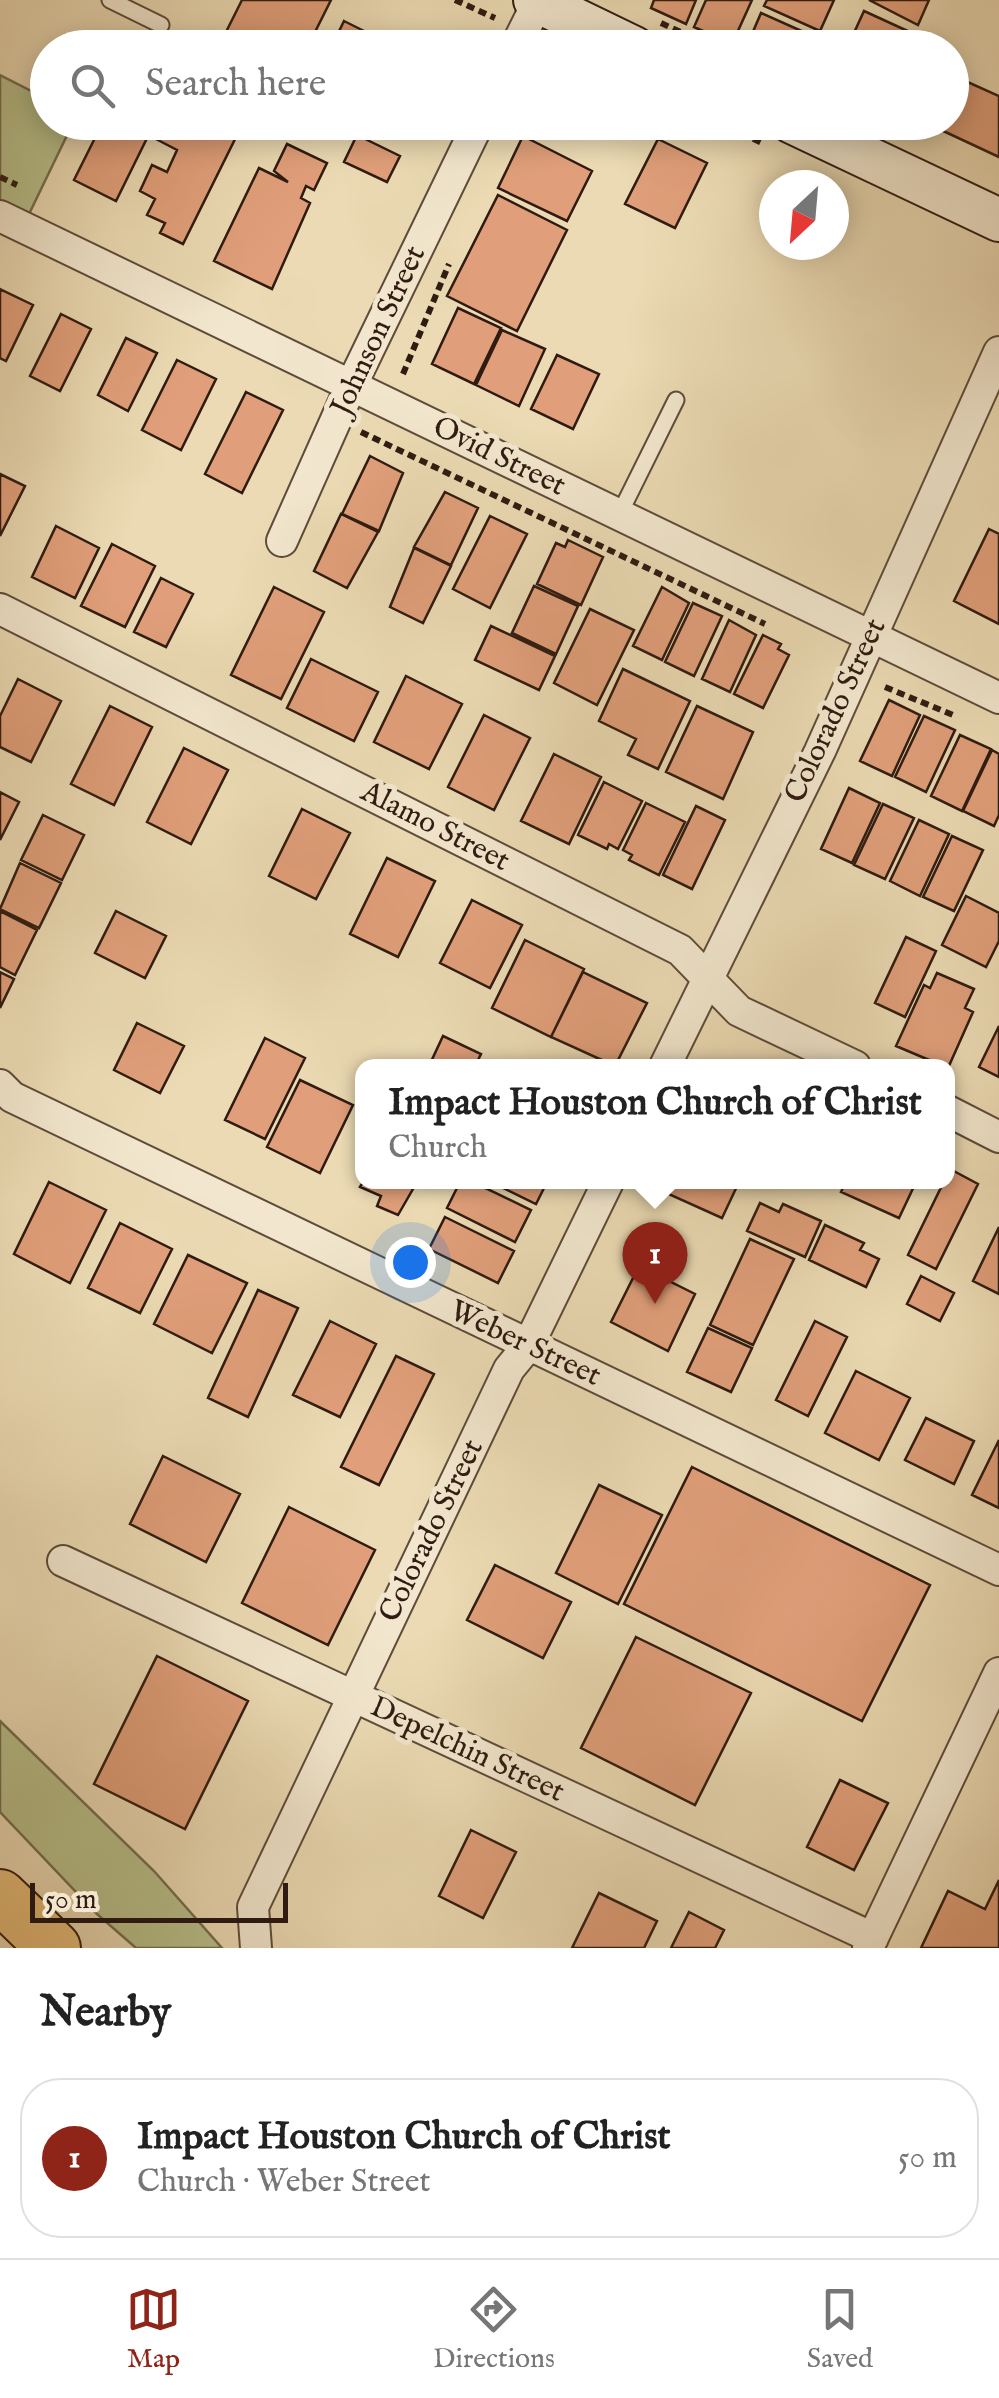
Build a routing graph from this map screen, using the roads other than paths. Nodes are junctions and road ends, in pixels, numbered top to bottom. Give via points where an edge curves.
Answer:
1 (110, 0) edge
2 (526, 14) edge
3 (161, 25) dead end
4 (577, 30) edge
5 (469, 140) edge
6 (830, 140) edge
7 (0, 216) edge
8 (999, 220) edge
9 (999, 352) edge
10 (351, 386) junction
11 (676, 400) dead end
12 (619, 515) junction
13 (282, 541) dead end
14 (0, 609) edge
15 (871, 636) junction
16 (999, 698) edge
17 (710, 979) junction
18 (669, 1059) edge
19 (840, 1059) edge
20 (4, 1101) edge
21 (955, 1115) edge
22 (999, 1136) edge
23 (605, 1189) edge
24 (528, 1346) junction
25 (63, 1561) dead end
26 (999, 1570) edge
27 (999, 1673) edge
28 (353, 1696) junction
29 (0, 1896) edge
30 (870, 1943) edge
31 (54, 1948) edge
32 (256, 1948) edge

1 - 3 lane
2 - 4 street
5 - 10 street, Johnson Street
6 - 8 street
7 - 10 street, Ovid Street
9 - 15 street, Colorado Street
10 - 12 street, Ovid Street
10 - 13 street, Johnson Street
11 - 12 lane
12 - 15 street, Ovid Street
14 - 17 street, Alamo Street via 680,950
15 - 16 street, Ovid Street
15 - 17 street, Colorado Street
17 - 18 street, Colorado Street
17 - 19 street, Alamo Street via 739,1010
20 - 24 street, Weber Street
21 - 22 street
23 - 24 street, Colorado Street
24 - 26 street, Weber Street
24 - 28 street, Colorado Street via 509,1369
25 - 28 street, Depelchin Street
27 - 30 street
28 - 30 street, Depelchin Street
28 - 32 street, Colorado Street via 253,1907
29 - 31 highway

